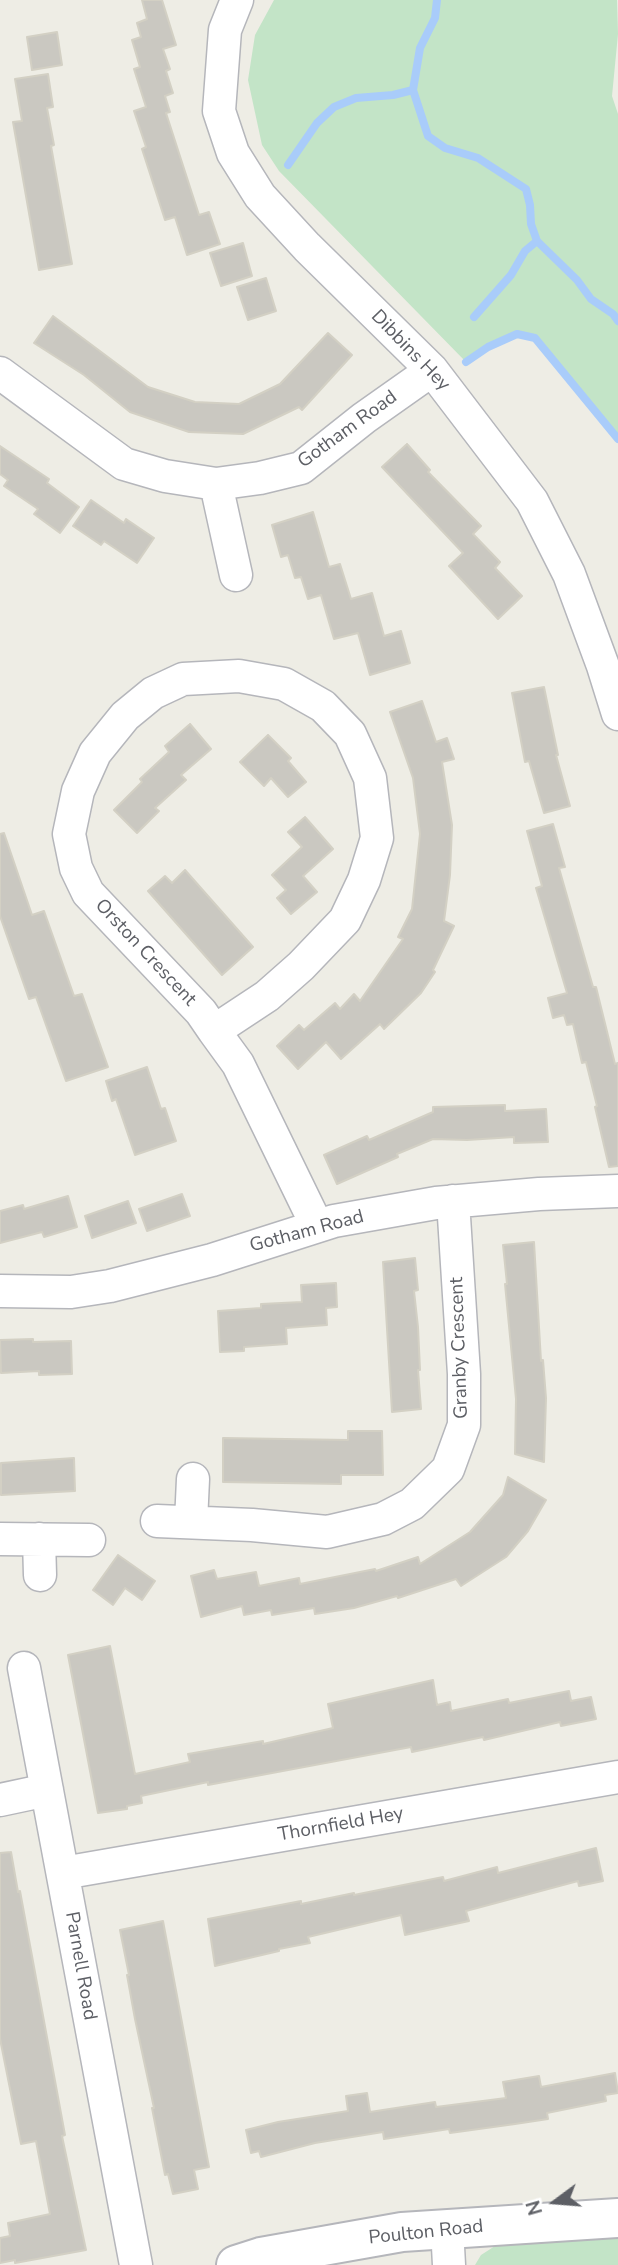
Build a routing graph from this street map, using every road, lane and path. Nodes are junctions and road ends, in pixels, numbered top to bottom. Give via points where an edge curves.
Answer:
1 (237, 0) edge
2 (432, 370) junction
3 (0, 373) edge
4 (216, 484) junction
5 (224, 559) dead end
6 (618, 714) edge
7 (214, 1031) junction
8 (618, 1191) edge
9 (453, 1201) junction
10 (317, 1226) junction
11 (0, 1291) edge
12 (193, 1479) dead end
13 (157, 1521) dead end
14 (191, 1522) junction
15 (0, 1539) edge
16 (39, 1539) junction
17 (89, 1540) dead end
18 (40, 1576) dead end
19 (24, 1668) dead end
20 (618, 1777) edge
21 (47, 1790) junction
22 (0, 1800) edge
23 (63, 1874) junction
24 (618, 2218) edge
25 (448, 2247) edge
26 (136, 2265) edge
27 (236, 2265) edge

1 - 2 street, Dibbins Hey via 225,30 219,111 233,153 260,196
2 - 4 street, Gotham Road via 301,468
2 - 6 street, Dibbins Hey via 532,501 569,574
3 - 4 street, Gotham Road via 124,464
4 - 5 street
7 - 7 street, Orston Crescent via 88,893 76,868 69,834 78,791 95,753 125,716 153,693 183,680 239,676 284,684 323,706 350,734 370,778 377,838 365,880 345,920 267,996
7 - 10 street, Orston Crescent via 238,1064
8 - 9 street, Gotham Road
9 - 10 street, Gotham Road
9 - 14 street, Granby Crescent via 464,1425 448,1469 412,1504 383,1519 327,1532
10 - 11 street, Gotham Road via 110,1286 71,1292
12 - 14 street
13 - 14 street, Granby Crescent
15 - 16 street
16 - 17 street
16 - 18 street
19 - 21 street, Parnell Road
20 - 23 street, Thornfield Hey
21 - 22 street
21 - 23 street, Parnell Road
23 - 26 street, Parnell Road
24 - 25 street, Poulton Road
25 - 27 street, Poulton Road via 401,2232

